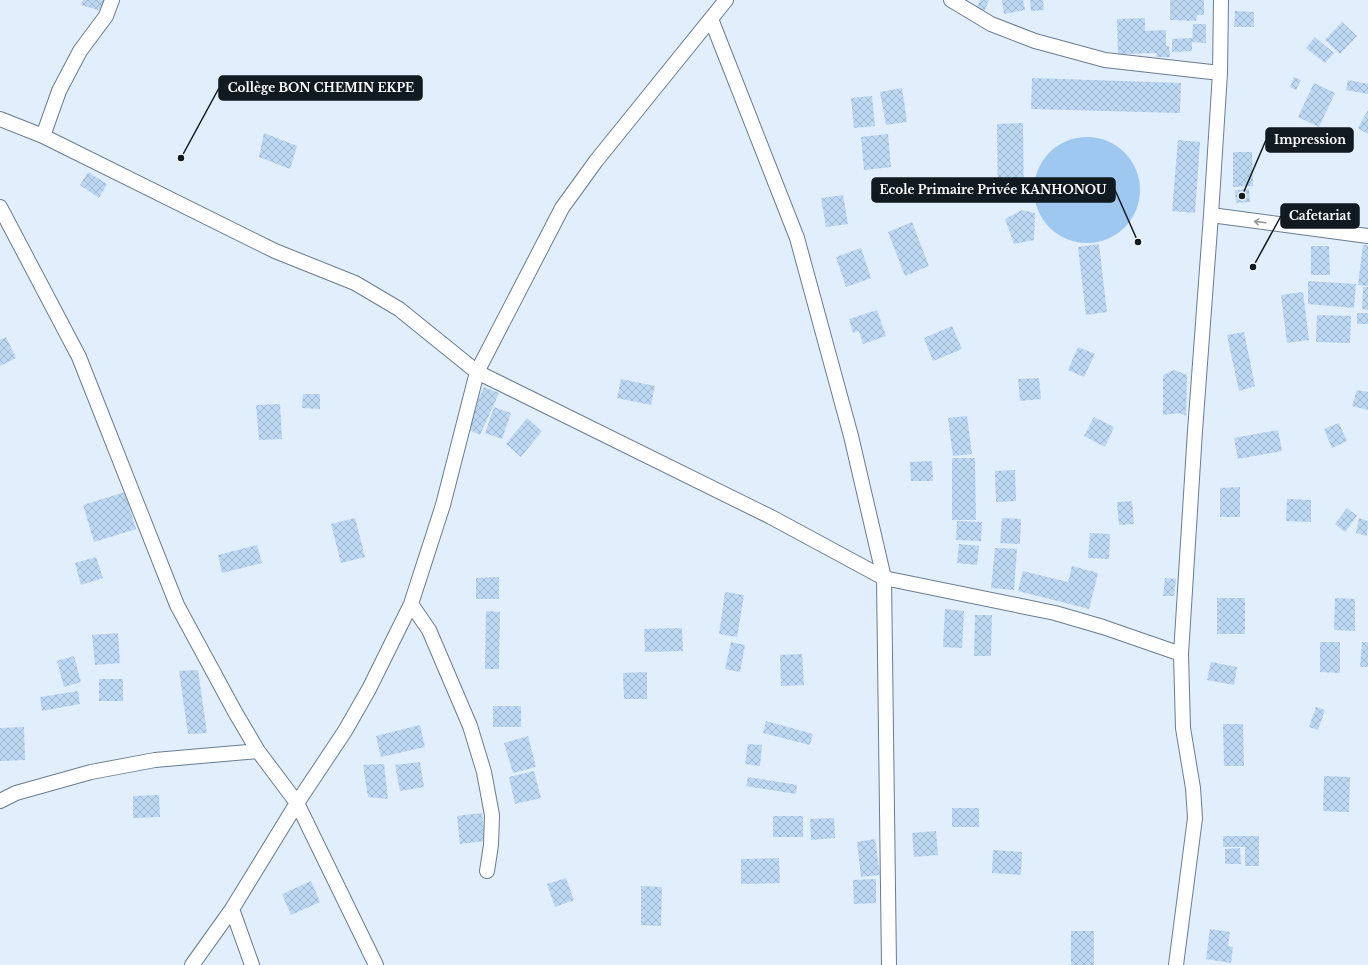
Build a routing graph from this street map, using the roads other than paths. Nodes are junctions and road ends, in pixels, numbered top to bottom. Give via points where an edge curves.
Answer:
1 (112, 0) edge
2 (726, 0) edge
3 (951, 0) edge
4 (1221, 0) edge
5 (711, 19) junction
6 (1220, 73) junction
7 (0, 119) edge
8 (43, 136) junction
9 (0, 207) edge
10 (1212, 215) junction
11 (1368, 236) edge
12 (477, 372) junction
13 (884, 578) junction
14 (411, 604) junction
15 (1181, 654) junction
16 (258, 751) junction
17 (0, 801) edge
18 (297, 803) junction
19 (487, 871) dead end
20 (232, 909) junction
21 (192, 965) edge
22 (252, 965) edge
23 (376, 965) edge
24 (889, 965) edge
25 (1176, 965) edge

1 - 8 street via 106,16 80,51 59,91
2 - 5 street
3 - 6 street via 991,24 1034,41 1105,60
4 - 6 street
5 - 12 street via 596,161 562,208
5 - 13 street via 797,238 851,436
6 - 10 street
7 - 8 street
8 - 12 street via 275,251 355,283 399,309
9 - 16 street via 79,357 177,605
11 -> 10 street
10 - 15 street
12 - 13 street via 771,517
12 - 14 street via 443,505
13 - 15 street via 1055,613
13 - 24 street
14 - 18 street via 345,731
14 - 19 street via 429,630 470,726 484,772 492,815
15 - 25 street via 1183,728 1195,818
16 - 17 street via 155,760 91,772 16,792
16 - 18 street
18 - 20 street
18 - 23 street
20 - 21 street
20 - 22 street

